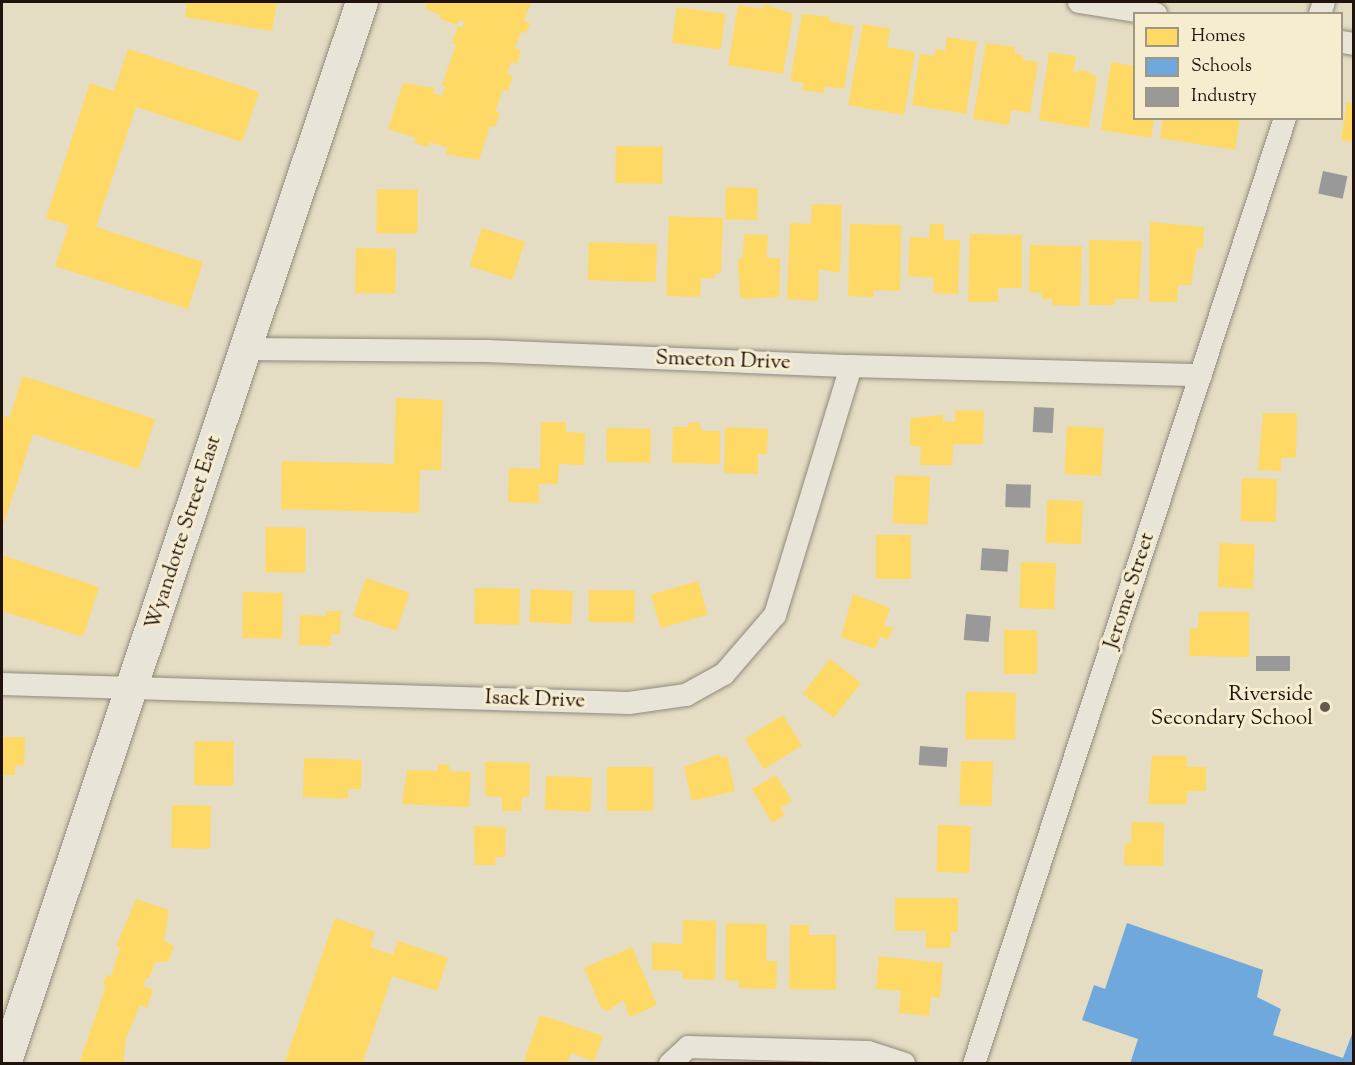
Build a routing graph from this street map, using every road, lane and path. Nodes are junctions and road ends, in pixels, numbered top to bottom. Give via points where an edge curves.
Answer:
1 (362, 2) edge
2 (1079, 2) edge
3 (1143, 12) edge
4 (1284, 120) edge
5 (244, 349) junction
6 (851, 366) junction
7 (1202, 375) junction
8 (2, 684) edge
9 (132, 689) junction
10 (5, 1064) edge
11 (670, 1064) edge
12 (904, 1064) edge
13 (974, 1064) edge

1 - 5 street, Wyandotte Street East
2 - 3 street
4 - 7 street, Jerome Street
5 - 6 street, Smeeton Drive via 486,351
5 - 9 street, Wyandotte Street East
6 - 7 street, Smeeton Drive
6 - 9 street, Isack Drive via 774,615 724,674 686,695 629,703
7 - 13 street, Jerome Street
8 - 9 street, Isack Drive
9 - 10 street, Wyandotte Street East
11 - 12 street via 688,1047 868,1052

